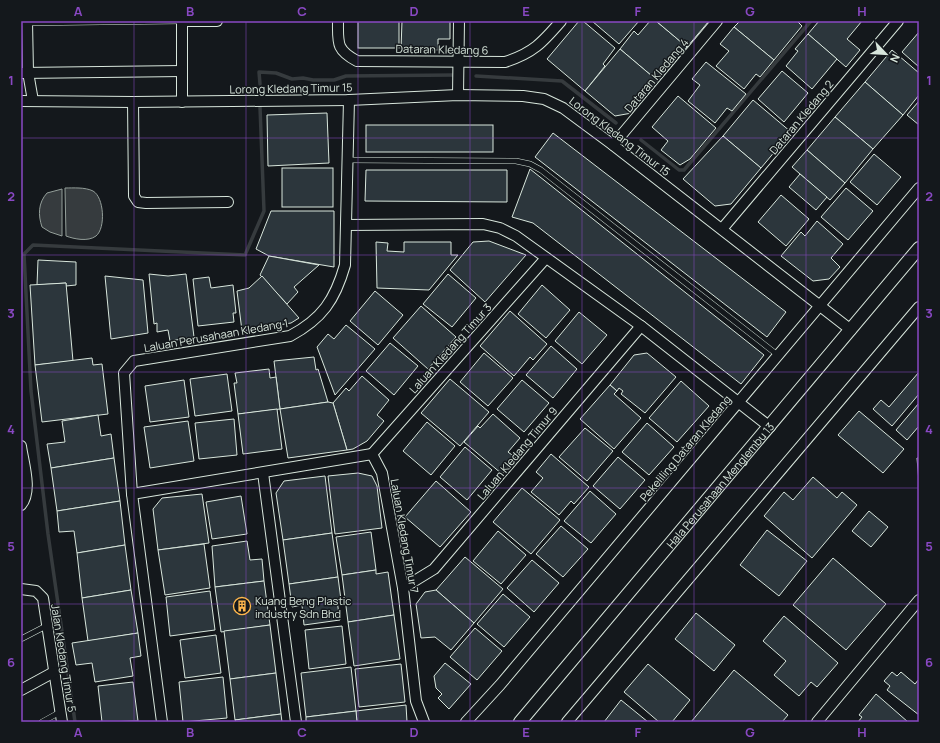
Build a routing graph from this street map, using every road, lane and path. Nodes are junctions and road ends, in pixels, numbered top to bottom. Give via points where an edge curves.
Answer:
1 (182, 21) edge
2 (217, 21) edge
3 (338, 21) edge
4 (459, 21) edge
5 (561, 21) edge
6 (717, 21) edge
7 (898, 21) edge
8 (25, 22) edge
9 (460, 61) junction
10 (182, 71) junction
11 (24, 73) edge
12 (458, 95) junction
13 (349, 100) junction
14 (21, 101) edge
15 (33, 101) junction
16 (132, 102) junction
17 (182, 102) junction
18 (613, 145) junction
19 (348, 160) junction
20 (919, 188) edge
21 (228, 202) dead end
22 (346, 225) junction
23 (722, 229) junction
24 (919, 248) edge
25 (546, 258) junction
26 (820, 306) junction
27 (919, 307) edge
28 (641, 326) junction
29 (851, 330) junction
30 (778, 356) junction
31 (739, 403) junction
32 (770, 427) junction
33 (21, 446) edge
34 (372, 454) junction
35 (263, 473) junction
36 (132, 494) junction
37 (21, 505) edge
38 (403, 588) junction
39 (21, 589) edge
40 (919, 600) edge
41 (48, 625) junction
42 (21, 639) edge
43 (54, 672) junction
44 (21, 690) edge
45 (61, 717) edge
46 (42, 722) edge
47 (162, 722) edge
48 (296, 722) edge
49 (424, 722) edge
50 (466, 722) edge
51 (520, 722) edge
52 (567, 722) edge
53 (817, 722) edge

1 - 2 street
1 - 8 lane
1 - 10 street
3 - 9 street, Dataran Kledang 6 via 338,45 346,55 357,61
4 - 9 street
5 - 9 street, Dataran Kledang 6 via 545,40 526,55 505,62
6 - 18 street, Dataran Kledang 4
7 - 23 street, Dataran Kledang 2
8 - 11 street
9 - 12 street
10 - 11 street
10 - 17 street
11 - 15 street
12 - 13 street, Lorong Kledang Timur 15
12 - 18 street, Lorong Kledang Timur 15 via 523,96 544,99 563,108
13 - 17 street, Lorong Kledang Timur 15
13 - 19 street, Laluan Perusahaan Kledang 1
14 - 15 street, Lorong Kledang Timur 15
15 - 16 street, Lorong Kledang Timur 15
16 - 17 street, Lorong Kledang Timur 15
16 - 21 street via 134,196 138,202
18 - 23 street, Lorong Kledang Timur 15
19 - 22 street, Laluan Perusahaan Kledang 1
19 - 30 lane via 516,161 530,164
20 - 26 street, Pekeliling Dataran Kledang
22 - 25 street via 483,224 500,228 516,236
22 - 36 street, Laluan Perusahaan Kledang 1 via 345,265 339,288 326,309 308,326 290,336 134,361 124,373
23 - 26 street, Lorong Kledang Timur 15
24 - 29 street, Hala Perusahaan Menglembu 13
25 - 28 street
25 - 34 street, Laluan Kledang Timur 3
26 - 29 street, Lorong Kledang Timur 15
26 - 30 street, Pekeliling Dataran Kledang
27 - 52 street
28 - 31 street
28 - 38 street, Laluan Kledang Timur 9 via 434,569
29 - 32 street, Hala Perusahaan Menglembu 13
30 - 31 street, Pekeliling Dataran Kledang
31 - 32 street
31 - 50 street, Pekeliling Dataran Kledang
32 - 51 street, Hala Perusahaan Menglembu 13
33 - 37 street via 27,486
34 - 35 street
34 - 38 street, Laluan Kledang Timur 7 via 382,473
35 - 36 street
35 - 48 street
36 - 47 street, Laluan Perusahaan Kledang 1
38 - 49 street, Laluan Kledang Timur 7 via 416,701
39 - 41 street, Jalan Kledang Timur 5 via 36,590 43,598
40 - 53 street
41 - 42 lane
41 - 43 street, Jalan Kledang Timur 5
43 - 44 street
43 - 45 street, Jalan Kledang Timur 5
45 - 46 lane

